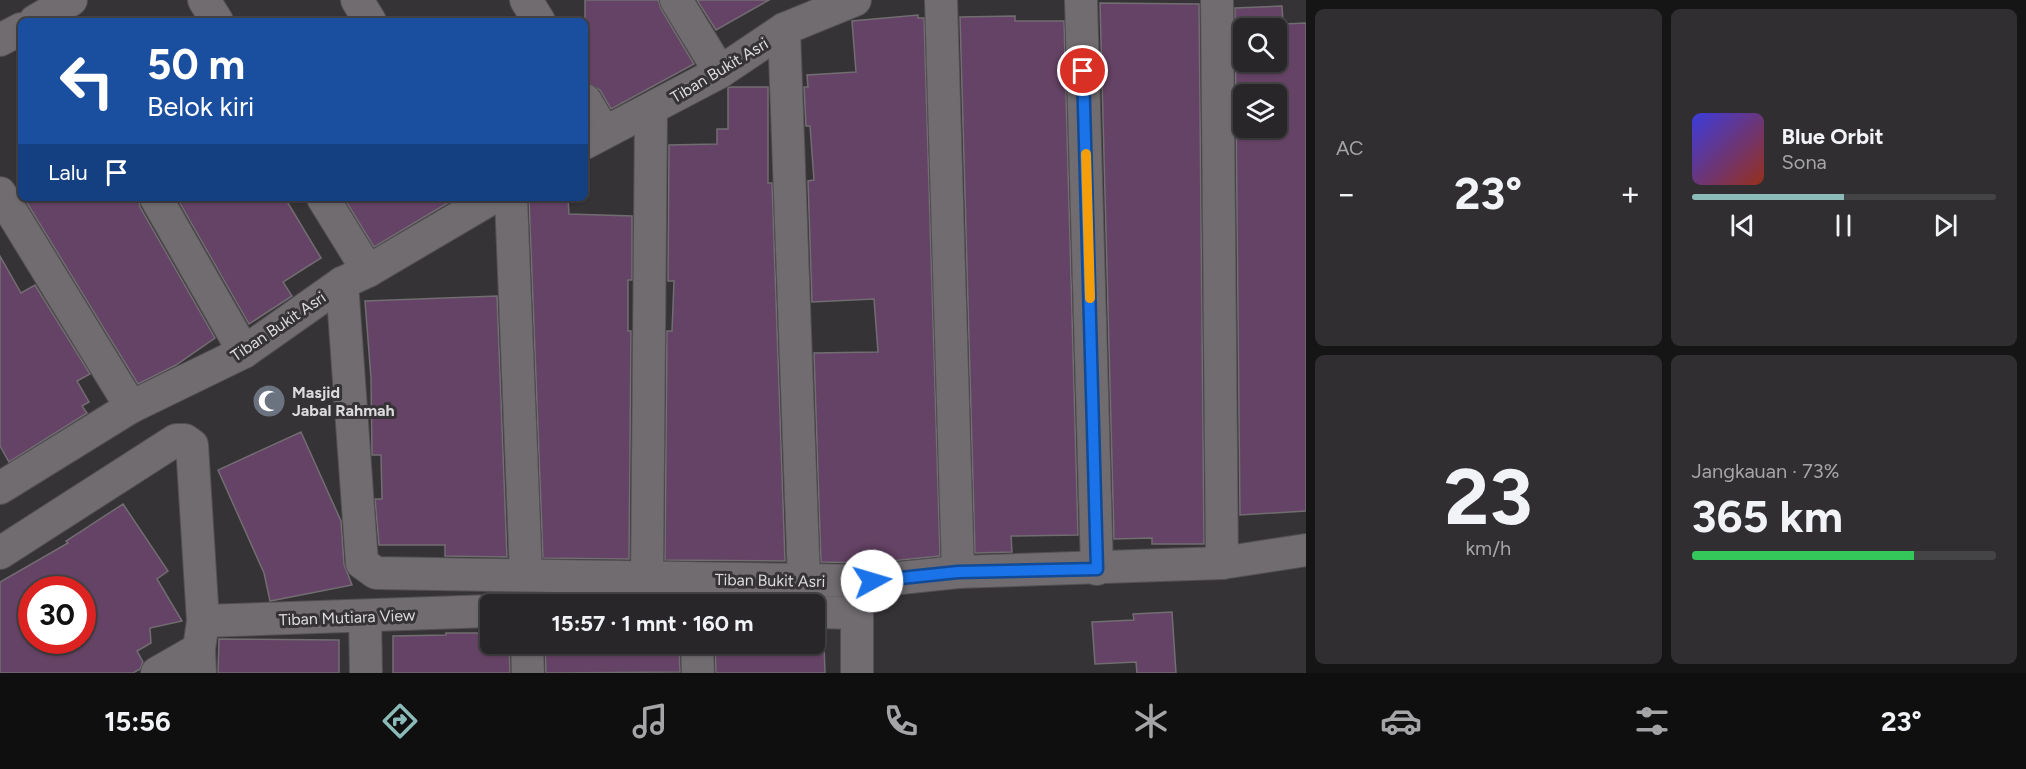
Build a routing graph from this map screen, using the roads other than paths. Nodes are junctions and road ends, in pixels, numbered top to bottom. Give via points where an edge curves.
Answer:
1 (204, 0) edge
2 (357, 0) edge
3 (526, 0) edge
4 (676, 0) edge
5 (941, 0) edge
6 (1081, 0) edge
7 (1217, 0) edge
8 (845, 2) edge
9 (215, 18) edge
10 (368, 18) edge
11 (537, 18) edge
12 (784, 29) junction
13 (18, 31) edge
14 (0, 40) edge
15 (720, 72) junction
16 (651, 110) junction
17 (588, 112) edge
18 (594, 137) edge
19 (0, 193) edge
20 (158, 201) edge
21 (324, 201) edge
22 (489, 201) edge
23 (493, 201) edge
24 (355, 277) junction
25 (244, 352) junction
26 (131, 407) junction
27 (4, 475) edge
28 (1306, 550) edge
29 (0, 553) edge
30 (1222, 563) junction
31 (1097, 569) junction
32 (958, 572) junction
33 (526, 573) junction
34 (647, 578) junction
35 (804, 580) junction
36 (480, 611) edge
37 (825, 613) edge
38 (365, 617) junction
39 (201, 648) edge
40 (527, 654) edge
41 (697, 654) edge
42 (157, 673) edge
43 (366, 673) edge
44 (528, 673) edge
45 (698, 673) edge
46 (857, 673) edge

1 - 9 street
2 - 10 street
3 - 11 street
4 - 15 street
5 - 32 street
6 - 31 street
7 - 30 street
8 - 12 street, Tiban Bukit Asri
12 - 15 street, Tiban Bukit Asri
12 - 35 street
13 - 14 street
15 - 16 street, Tiban Bukit Asri
16 - 18 street, Tiban Bukit Asri
16 - 34 street
17 - 18 street
19 - 26 street
20 - 25 street
21 - 24 street
22 - 24 street, Tiban Bukit Asri
23 - 33 street
24 - 25 street, Tiban Bukit Asri
24 - 33 street, Tiban Bukit Asri via 362,563 376,573
25 - 26 street, Tiban Bukit Asri
26 - 27 street, Tiban Bukit Asri
28 - 30 street, Tiban Bukit Asri
29 - 39 street via 176,440 185,440 192,445
30 - 31 street, Tiban Bukit Asri
31 - 32 street, Tiban Bukit Asri
32 - 35 street, Tiban Bukit Asri via 872,581
33 - 34 street, Tiban Bukit Asri
34 - 35 street, Tiban Bukit Asri
36 - 38 street, Tiban Mutiara View
37 - 46 street via 857,614
38 - 39 street, Tiban Mutiara View
38 - 43 street
39 - 42 street
40 - 44 street
41 - 45 street

